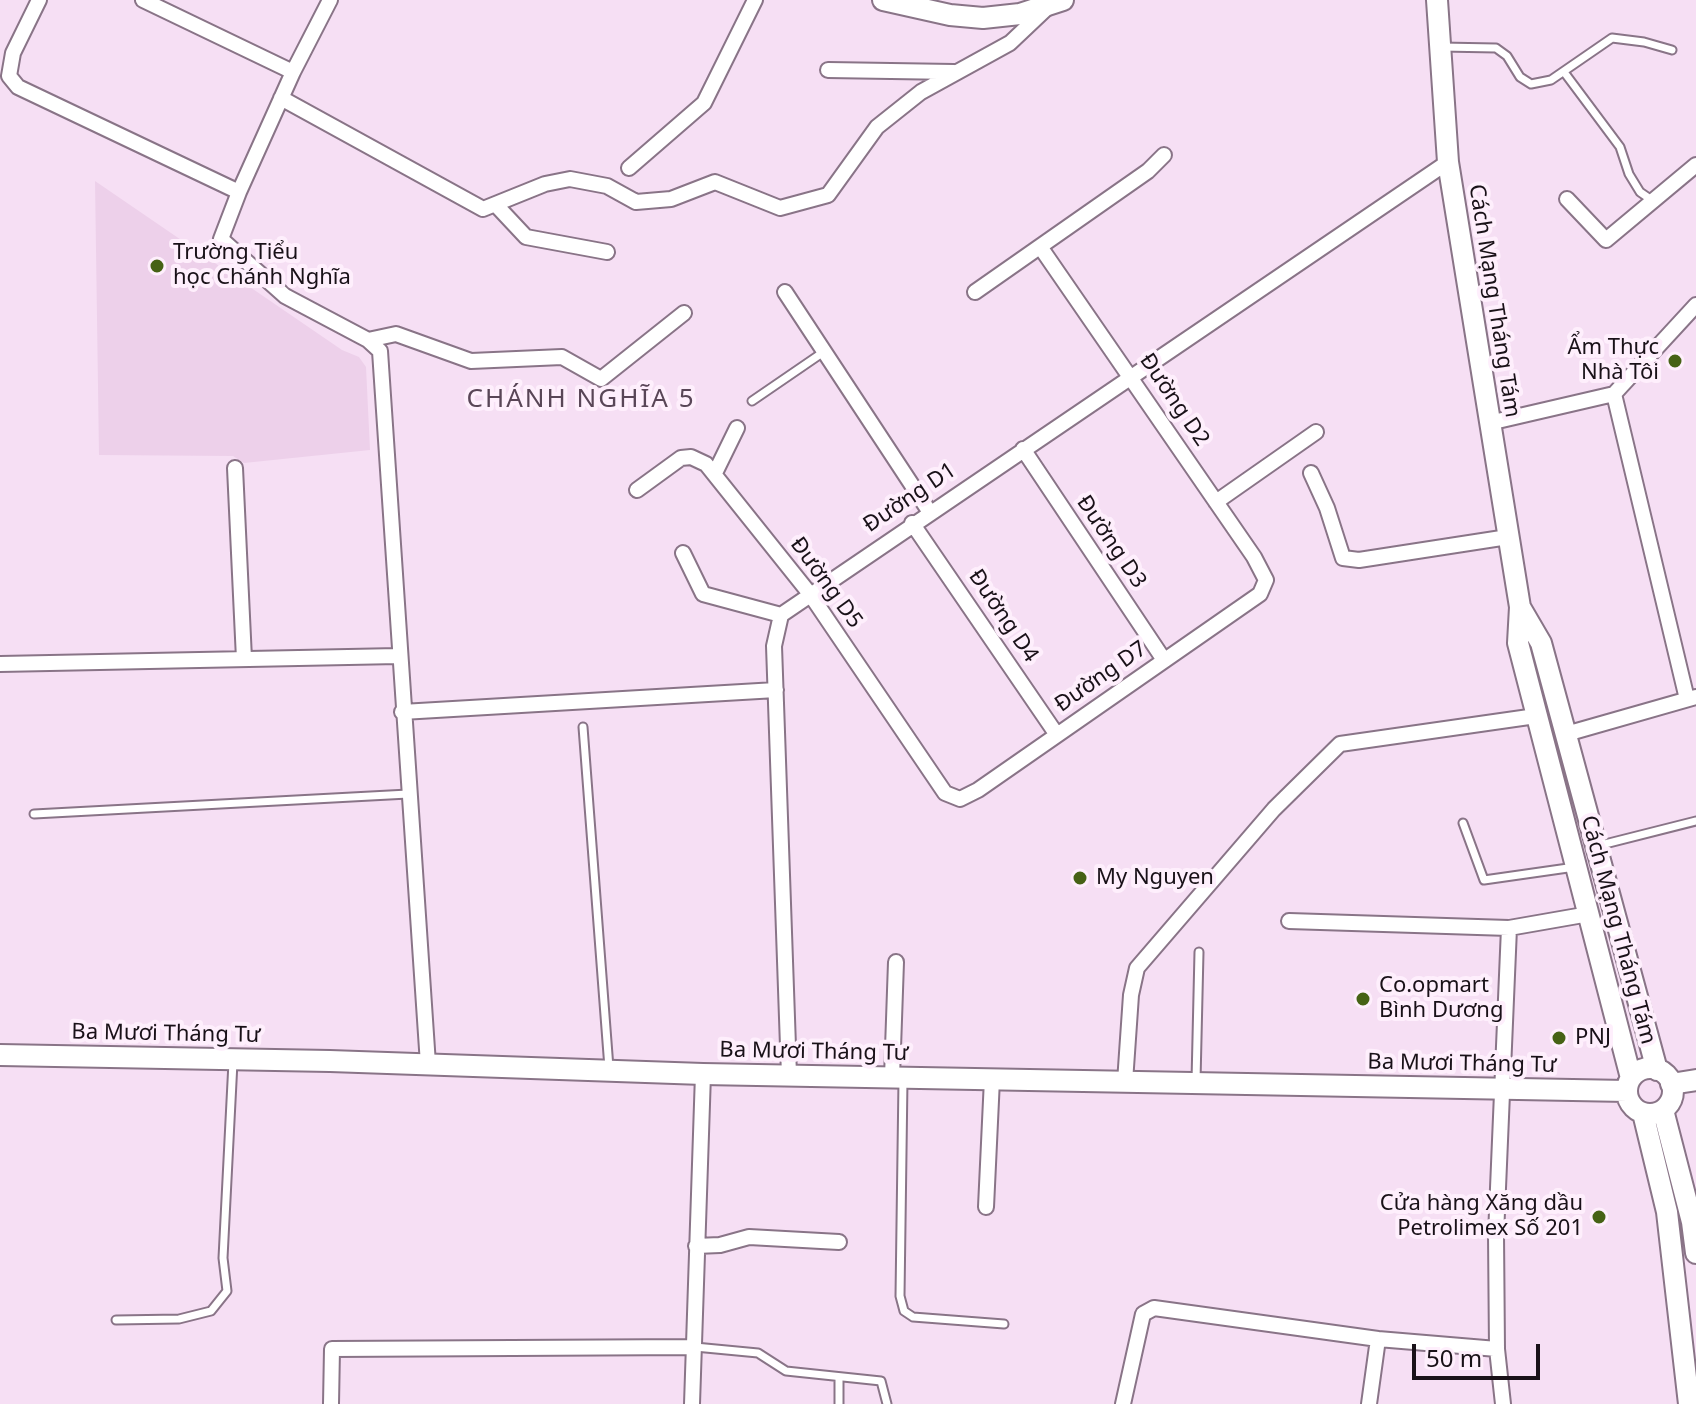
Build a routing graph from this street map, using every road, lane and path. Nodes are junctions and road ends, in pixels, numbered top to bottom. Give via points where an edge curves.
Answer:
1 (39, 0) edge
2 (143, 0) edge
3 (330, 0) edge
4 (755, 0) edge
5 (883, 0) edge
6 (1437, 0) edge
7 (1056, 3) edge
8 (1439, 47) junction
9 (1672, 50) dead end
10 (828, 70) dead end
11 (293, 72) junction
12 (955, 72) junction
13 (1564, 72) junction
14 (4, 74) edge
15 (281, 98) junction
16 (1164, 155) dead end
17 (1448, 162) junction
18 (1696, 165) edge
19 (629, 168) dead end
20 (239, 192) junction
21 (1567, 199) dead end
22 (1653, 201) junction
23 (496, 205) junction
24 (1041, 248) junction
25 (607, 252) dead end
26 (785, 292) dead end
27 (975, 292) dead end
28 (1696, 305) edge
29 (684, 313) dead end
30 (368, 340) junction
31 (825, 351) junction
32 (1132, 377) junction
33 (1614, 394) junction
34 (752, 401) dead end
35 (1489, 423) junction
36 (737, 428) dead end
37 (1316, 432) dead end
38 (1023, 449) junction
39 (235, 468) dead end
40 (715, 473) junction
41 (1311, 473) dead end
42 (637, 490) dead end
43 (1216, 502) junction
44 (929, 511) junction
45 (912, 523) junction
46 (1508, 537) junction
47 (683, 553) dead end
48 (1266, 580) joint
49 (810, 594) junction
50 (1520, 607) junction
51 (781, 615) junction
52 (398, 656) junction
53 (244, 659) junction
54 (1164, 660) junction
55 (0, 664) edge
56 (776, 690) junction
57 (1691, 698) edge
58 (402, 712) junction
59 (1536, 716) junction
60 (583, 727) dead end
61 (1566, 734) junction
62 (1057, 735) junction
63 (408, 794) junction
64 (953, 798) joint
65 (34, 814) dead end
66 (1696, 821) edge
67 (1463, 823) dead end
68 (1596, 846) junction
69 (1577, 867) junction
70 (1589, 914) junction
71 (1289, 921) dead end
72 (1509, 928) junction
73 (1199, 952) dead end
74 (896, 962) dead end
75 (0, 1055) edge
76 (233, 1059) junction
77 (428, 1064) junction
78 (609, 1070) junction
79 (703, 1074) junction
80 (789, 1075) junction
81 (898, 1077) junction
82 (1664, 1077) junction
83 (992, 1079) junction
84 (1696, 1080) edge
85 (1125, 1082) junction
86 (1196, 1083) junction
87 (1629, 1085) junction
88 (1505, 1088) junction
89 (1653, 1111) junction
90 (986, 1207) dead end
91 (839, 1242) dead end
92 (696, 1246) junction
93 (1696, 1253) edge
94 (116, 1320) dead end
95 (1004, 1324) dead end
96 (1378, 1339) junction
97 (692, 1347) junction
98 (1497, 1349) junction
99 (839, 1377) junction
100 (331, 1404) edge
101 (692, 1404) edge
102 (839, 1404) edge
103 (887, 1404) edge
104 (1123, 1404) edge
105 (1369, 1404) edge
106 (1503, 1404) edge
107 (1689, 1404) edge

1 - 14 street
2 - 11 street
3 - 11 street
4 - 19 street via 704,103
5 - 7 main road via 983,18
6 - 8 main road, Cách Mạng Tháng Tám
7 - 12 street via 1010,43
8 - 13 lane via 1496,48 1531,84
8 - 17 main road, Cách Mạng Tháng Tám
9 - 13 lane via 1612,38
10 - 12 street
11 - 15 street
12 - 23 street via 877,127 819,200 780,208 715,182 671,199 636,202 607,186 570,179
13 - 22 lane via 1620,147 1640,192
14 - 20 street via 18,87
15 - 20 street
15 - 23 street via 472,205
16 - 24 street
17 - 32 street, Đường D1
17 - 35 main road, Cách Mạng Tháng Tám
18 - 22 street
20 - 30 street via 221,239 285,296
21 - 22 street via 1606,240
23 - 25 street via 526,237
24 - 27 street
24 - 32 street, Đường D2
26 - 31 street
28 - 33 street
29 - 30 street via 601,379 562,357 471,361 396,334
30 - 52 street via 380,351
31 - 34 lane
31 - 44 street
32 - 38 street, Đường D1
32 - 43 street, Đường D2
33 - 35 street
33 - 57 street
35 - 46 main road, Cách Mạng Tháng Tám
36 - 40 street
37 - 43 street
38 - 44 street, Đường D1
38 - 54 street, Đường D3
39 - 53 street
40 - 42 street, Đường D5 via 697,459 681,458
40 - 49 street, Đường D5
41 - 46 street via 1343,558 1359,560
43 - 48 street, Đường D2
44 - 45 street, Đường D1
45 - 49 street, Đường D1
45 - 62 street, Đường D4
46 - 50 main road, Cách Mạng Tháng Tám
47 - 51 street via 703,594
48 - 54 street, Đường D7 via 1260,594
49 - 51 street, Đường D1
49 - 64 street, Đường D5
50 - 59 main road, Cách Mạng Tháng Tám via 1518,643
50 - 61 main road, Cách Mạng Tháng Tám via 1541,643
51 - 56 street via 774,646
52 - 53 street
52 - 58 street
53 - 55 street
54 - 62 street, Đường D7
56 - 58 street
56 - 80 street
57 - 61 street
58 - 63 street
59 - 69 main road, Cách Mạng Tháng Tám
59 - 85 street via 1340,744 1274,809 1137,968
60 - 78 lane
61 - 68 main road, Cách Mạng Tháng Tám
62 - 64 street, Đường D7 via 978,790
63 - 65 lane
63 - 77 street
66 - 68 lane
67 - 69 lane via 1484,880
68 - 82 main road, Cách Mạng Tháng Tám
69 - 70 main road, Cách Mạng Tháng Tám
70 - 72 street
70 - 87 main road, Cách Mạng Tháng Tám
71 - 72 street
72 - 88 street
73 - 86 lane
74 - 81 street
75 - 76 main road, Ba Mươi Tháng Tư
76 - 77 main road, Ba Mươi Tháng Tư
76 - 94 lane via 223,1258 227,1291 211,1311 200,1314
77 - 78 main road, Ba Mươi Tháng Tư
78 - 79 main road, Ba Mươi Tháng Tư
79 - 80 main road, Ba Mươi Tháng Tư
79 - 92 street
80 - 81 main road, Ba Mươi Tháng Tư
81 - 83 main road, Ba Mươi Tháng Tư
81 - 95 lane via 904,1311 913,1317
82 - 84 main road
82 - 87 main road via 1643,1070
82 - 89 main road via 1672,1098
83 - 85 main road, Ba Mươi Tháng Tư
83 - 90 street
85 - 86 main road, Ba Mươi Tháng Tư
86 - 88 main road, Ba Mươi Tháng Tư
87 - 88 main road, Ba Mươi Tháng Tư
87 - 89 main road via 1631,1105
88 - 98 street via 1496,1235
89 - 93 main road via 1692,1222
89 - 107 main road
91 - 92 street via 749,1237
92 - 97 street
96 - 98 street
96 - 104 street via 1154,1308 1143,1314
96 - 105 street
97 - 99 lane via 750,1351 786,1371
97 - 100 street via 332,1349
97 - 101 street
98 - 106 street
99 - 102 lane
99 - 103 lane via 881,1381

